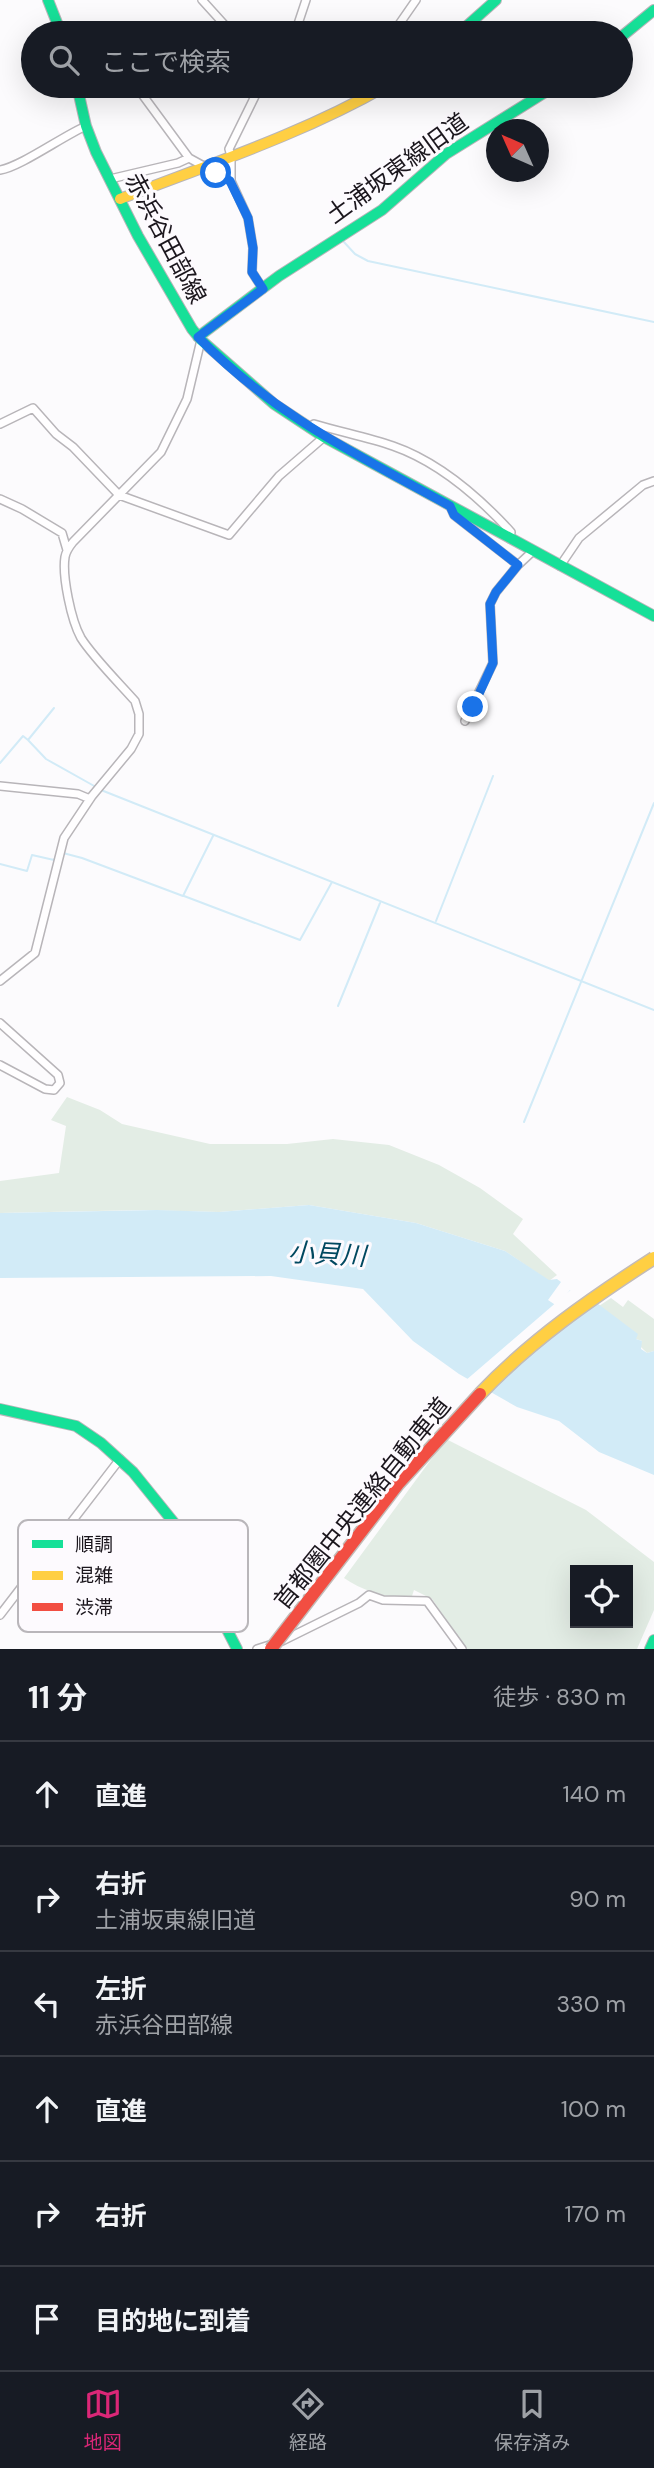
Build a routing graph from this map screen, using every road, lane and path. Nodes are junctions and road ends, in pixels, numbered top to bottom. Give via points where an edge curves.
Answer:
1 (48, 0) edge
2 (202, 0) edge
3 (306, 0) edge
4 (416, 0) edge
5 (496, 0) edge
6 (654, 10) edge
7 (56, 21) edge
8 (221, 21) edge
9 (299, 21) edge
10 (401, 21) edge
11 (472, 21) edge
12 (633, 27) edge
13 (80, 98) edge
14 (145, 98) edge
15 (254, 98) edge
16 (362, 98) edge
17 (536, 98) edge
18 (86, 126) junction
19 (232, 156) junction
20 (189, 158) junction
21 (203, 166) junction
22 (0, 170) edge
23 (110, 179) junction
24 (230, 181) junction
25 (120, 200) junction
26 (263, 289) junction
27 (200, 339) junction
28 (0, 424) edge
29 (309, 428) junction
30 (324, 437) junction
31 (654, 481) edge
32 (119, 495) junction
33 (0, 499) edge
34 (450, 506) junction
35 (510, 539) junction
36 (67, 550) junction
37 (533, 551) junction
38 (518, 565) junction
39 (560, 566) junction
40 (653, 614) edge
41 (465, 721) dead end
42 (0, 786) edge
43 (90, 799) junction
44 (0, 981) edge
45 (0, 1023) edge
46 (0, 1065) edge
47 (654, 1258) edge
48 (0, 1409) edge
49 (120, 1459) junction
50 (73, 1520) edge
51 (171, 1520) edge
52 (18, 1592) edge
53 (0, 1615) edge
54 (228, 1632) edge
55 (654, 1640) edge
56 (237, 1649) edge
57 (257, 1649) edge
58 (271, 1649) edge
59 (462, 1649) edge
60 (650, 1649) edge

1 - 7 main road
2 - 8 street
3 - 9 street
4 - 10 street
5 - 11 main road
6 - 12 main road
13 - 18 main road, 赤浜谷田部線
14 - 20 street
15 - 19 street via 229,149
16 - 19 main road
17 - 26 main road, 土浦坂東線旧道 via 446,154 382,210
18 - 22 street
18 - 23 main road, 赤浜谷田部線
19 - 21 main road
19 - 24 street
20 - 21 street
20 - 23 street
21 - 24 street
21 - 25 main road
23 - 25 main road, 赤浜谷田部線
24 - 26 street via 248,218 252,272
25 - 27 main road, 赤浜谷田部線
26 - 27 main road, 土浦坂東線旧道
27 - 29 main road, 赤浜谷田部線 via 257,391
27 - 32 street via 187,400 171,434 161,452
28 - 32 street via 33,408
29 - 30 main road, 赤浜谷田部線
29 - 35 street via 314,424 393,446 423,460 495,514 511,532
30 - 32 street via 279,476 229,535
30 - 34 main road, 赤浜谷田部線
31 - 39 street via 579,538
32 - 36 street
33 - 36 street via 62,533
34 - 35 main road, 赤浜谷田部線
34 - 38 street via 454,515
35 - 37 main road, 赤浜谷田部線
36 - 43 street via 69,603 81,638 135,701 139,714 139,734 131,749
37 - 38 street
37 - 39 main road, 赤浜谷田部線
38 - 41 street via 490,604 493,663
39 - 40 main road, 赤浜谷田部線
42 - 43 street
43 - 44 street via 64,838 35,953
45 - 46 street via 58,1075 60,1083 54,1090 45,1089
47 - 58 main road, 首都圏中央連絡自動車道, bridge via 528,1347 457,1414 394,1487
48 - 49 main road via 76,1426
49 - 50 street
49 - 51 main road
52 - 53 street
54 - 56 main road
55 - 60 main road
57 - 59 street via 282,1641 369,1595 383,1600 428,1601

